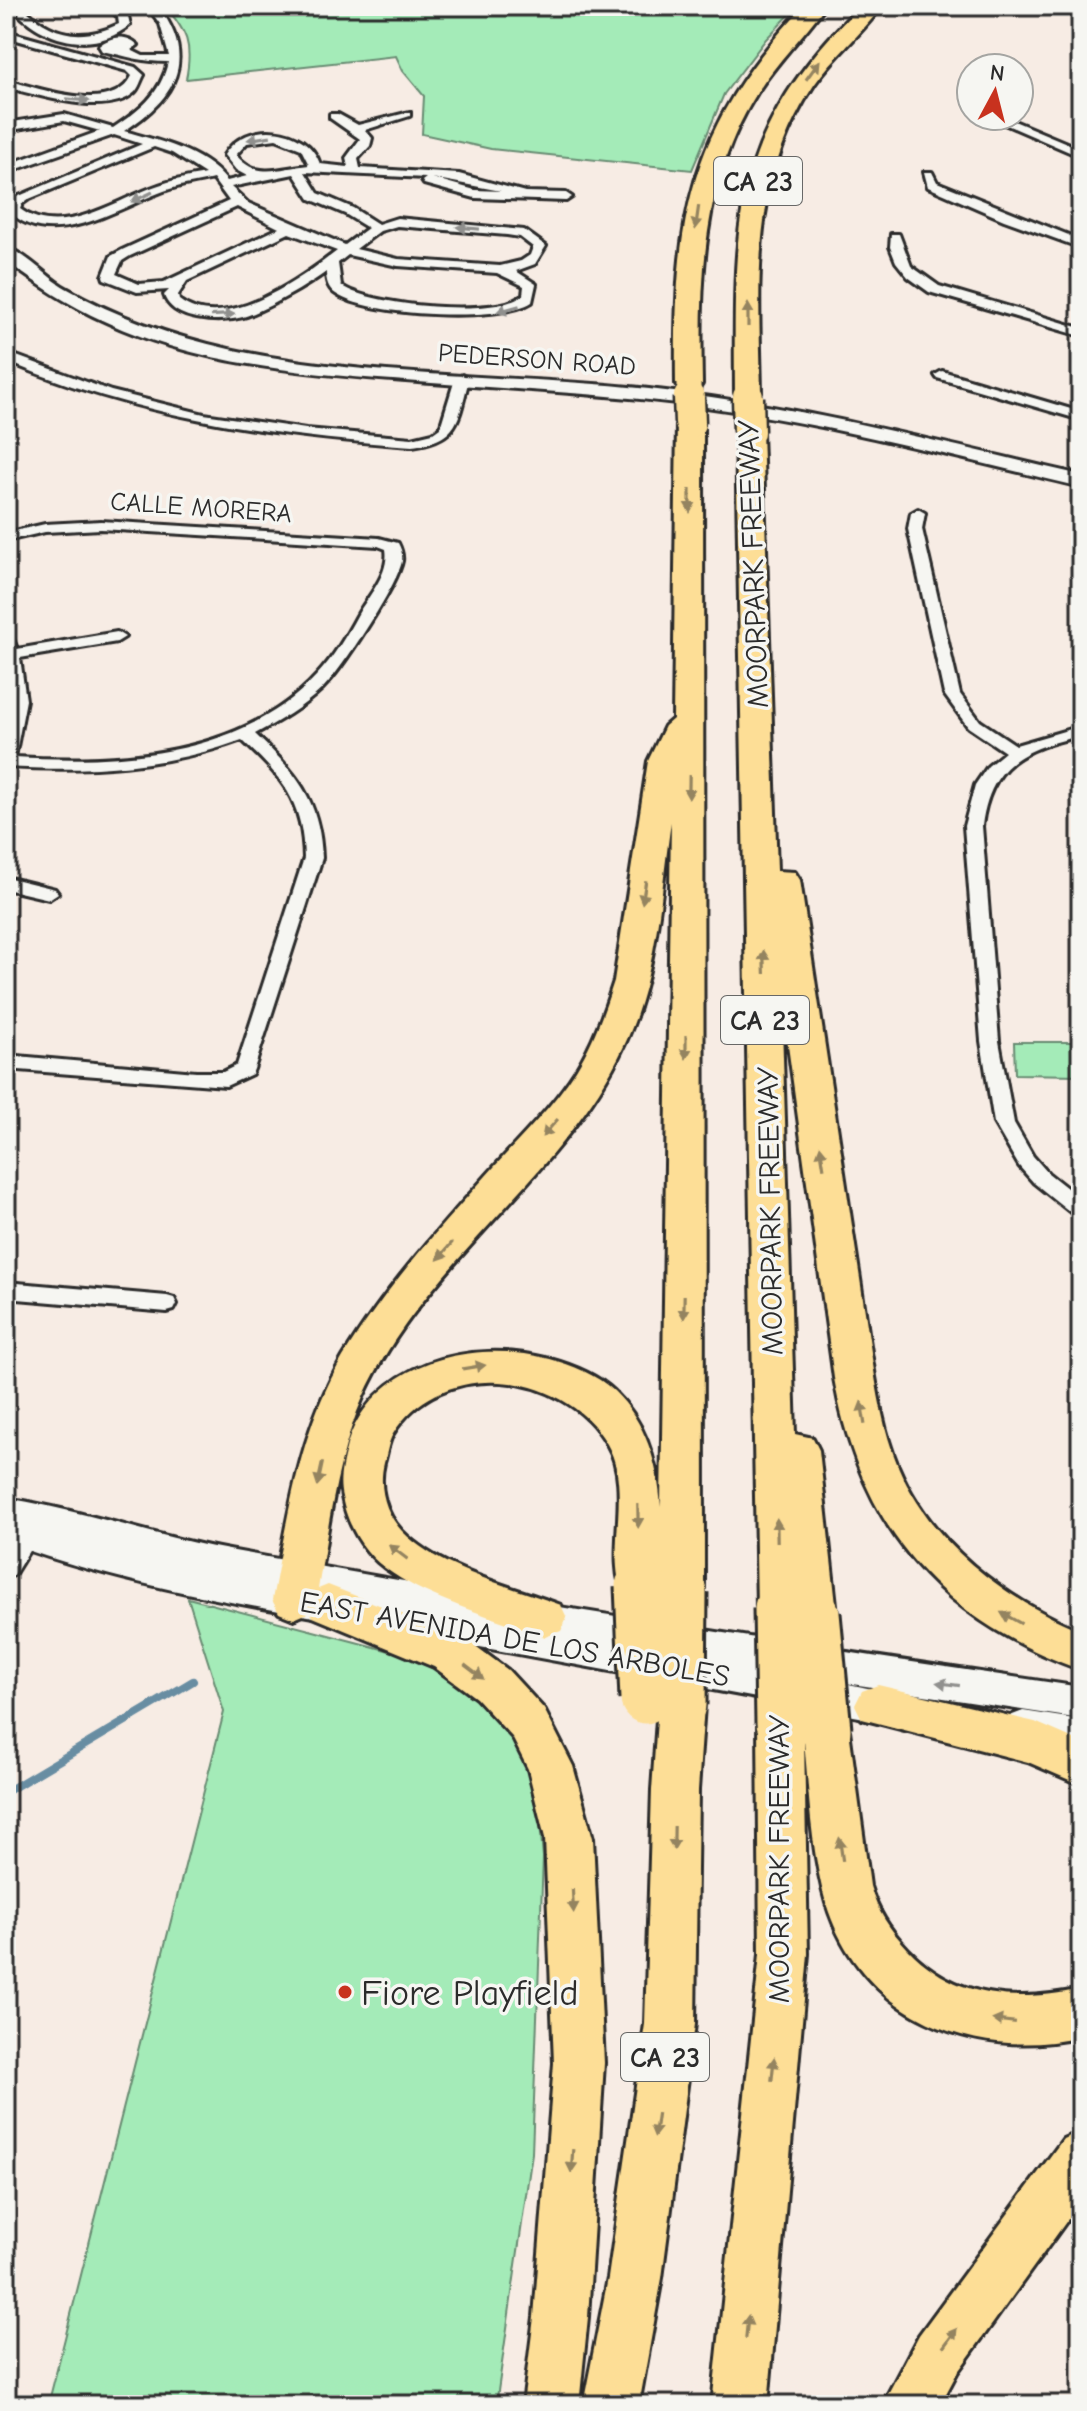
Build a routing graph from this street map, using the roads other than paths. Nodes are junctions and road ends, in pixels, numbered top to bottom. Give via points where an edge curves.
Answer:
1 (16, 6) edge
2 (111, 6) edge
3 (152, 6) edge
4 (815, 6) edge
5 (872, 6) edge
6 (6, 34) edge
7 (108, 41) junction
8 (72, 55) junction
9 (175, 59) junction
10 (6, 83) edge
11 (406, 114) dead end
12 (334, 116) dead end
13 (6, 127) edge
14 (357, 129) junction
15 (115, 132) junction
16 (1030, 132) edge
17 (154, 143) junction
18 (1081, 153) edge
19 (6, 169) edge
20 (316, 169) junction
21 (298, 171) junction
22 (355, 172) junction
23 (928, 175) dead end
24 (258, 177) junction
25 (6, 180) edge
26 (220, 180) junction
27 (566, 197) dead end
28 (238, 202) junction
29 (291, 227) junction
30 (376, 228) junction
31 (895, 237) dead end
32 (1081, 244) edge
33 (347, 250) junction
34 (6, 253) edge
35 (332, 263) junction
36 (494, 270) junction
37 (6, 272) edge
38 (181, 282) junction
39 (1081, 332) edge
40 (6, 356) edge
41 (942, 375) dead end
42 (460, 384) junction
43 (1081, 416) edge
44 (1081, 481) edge
45 (1081, 490) edge
46 (918, 513) dead end
47 (6, 537) edge
48 (117, 637) dead end
49 (9, 648) edge
50 (755, 654) junction
51 (690, 709) junction
52 (1081, 731) edge
53 (243, 732) junction
54 (1014, 751) junction
55 (6, 761) edge
56 (6, 883) edge
57 (49, 893) dead end
58 (6, 1062) edge
59 (1081, 1210) edge
60 (6, 1290) edge
61 (167, 1304) dead end
62 (20, 1521) edge
63 (6, 1568) edge
64 (661, 1589) junction
65 (307, 1593) junction
66 (545, 1618) junction
67 (1081, 1651) edge
68 (1081, 1703) edge
69 (878, 1705) junction
70 (803, 1726) junction
71 (1081, 1736) edge
72 (1081, 1764) edge
73 (1081, 2013) edge
74 (1081, 2157) edge
75 (551, 2405) edge
76 (611, 2405) edge
77 (740, 2405) edge
78 (910, 2405) edge

1 - 7 street via 52,36
2 - 7 street via 126,21
3 - 9 street via 173,34
4 -> 51 highway, MOORPARK FREEWAY / CA 23, bridge via 745,94 700,199 692,257 689,384
50 -> 5 highway, MOORPARK FREEWAY / CA 23, bridge via 748,234 757,183 780,123 805,80 834,42
6 - 8 street
7 - 8 street
7 - 9 street via 109,51 141,59
10 -> 8 street via 91,102 126,91 138,79 131,69
9 - 15 street via 165,87
11 - 14 street
12 - 14 street
13 - 15 street via 56,117
14 - 22 street via 366,138 352,158
15 - 17 street
15 - 19 street
15 - 25 street via 115,140 88,153
16 - 18 street
17 - 26 street via 193,158
26 -> 17 street via 162,188 68,222 37,223 14,210 25,196
20 - 21 street
20 - 22 street
20 -> 24 street via 303,144 261,136 241,141 230,155
21 - 24 street
21 - 30 street via 314,196
22 - 27 street via 421,171 431,183 458,191
23 - 32 street via 932,184
24 - 26 street
26 - 28 street
28 - 29 street
28 - 38 street via 116,259 109,276 146,288
29 - 33 street
29 - 38 street
30 - 33 street
36 -> 30 street via 526,264 535,259 540,246 524,234 507,231 407,221
31 - 39 street via 900,263 934,289
33 - 35 street
33 - 36 street via 395,262
34 - 42 street, PEDERSON ROAD via 83,304 184,342 289,365
36 -> 35 street via 530,284 528,300 487,313 359,300 340,291 332,280
38 -> 35 street via 171,295 182,309 240,314
37 - 42 street, PEDERSON ROAD via 79,316 176,352 309,378
40 - 42 street via 155,409 307,435 430,441 450,427
41 - 43 street
42 - 44 street, PEDERSON ROAD via 596,388 713,402
42 - 45 street, PEDERSON ROAD via 716,413
46 - 54 street via 915,529 952,694 974,724
47 - 53 street, CALLE MORERA via 45,528 101,525 393,546 390,572 338,662 295,703
48 - 49 street
49 - 55 street via 19,679 20,708
67 -> 50 highway via 1002,1614 954,1574 895,1501 867,1437 797,991
70 -> 50 highway, MOORPARK FREEWAY / CA 23, bridge via 771,1221
51 -> 64 highway, MOORPARK FREEWAY / CA 23
51 -> 65 highway via 664,761 631,981 602,1053 570,1105 381,1330 354,1374 328,1437
52 - 54 street
53 - 55 street via 146,760 101,765
53 - 58 street via 290,777 308,806 314,831 313,858 250,1061 226,1079
54 - 59 street via 984,783 974,805 973,826 998,1102 1026,1161
56 - 57 street
60 - 61 street
62 - 63 street
62 - 65 main road, EAST AVENIDA DE LOS ARBOLES via 219,1586
66 -> 64 highway via 428,1571 390,1547 374,1525 361,1492 363,1453 384,1415 417,1385 467,1367 508,1365 567,1379 605,1405 632,1453
64 -> 76 highway, MOORPARK FREEWAY / CA 23, bridge via 663,1702 675,1790 670,2024 635,2278
65 - 66 main road, EAST AVENIDA DE LOS ARBOLES
65 - 69 main road, EAST AVENIDA DE LOS ARBOLES
65 -> 75 highway via 450,1653 492,1684 528,1723 550,1766 569,1838 579,2063
68 -> 66 main road, EAST AVENIDA DE LOS ARBOLES
69 - 71 main road, EAST AVENIDA DE LOS ARBOLES
69 - 72 highway via 1035,1743
73 -> 70 highway via 1029,2024 983,2018 933,2000 897,1974 870,1941 852,1906
77 -> 70 highway, MOORPARK FREEWAY
78 -> 74 highway via 938,2354

